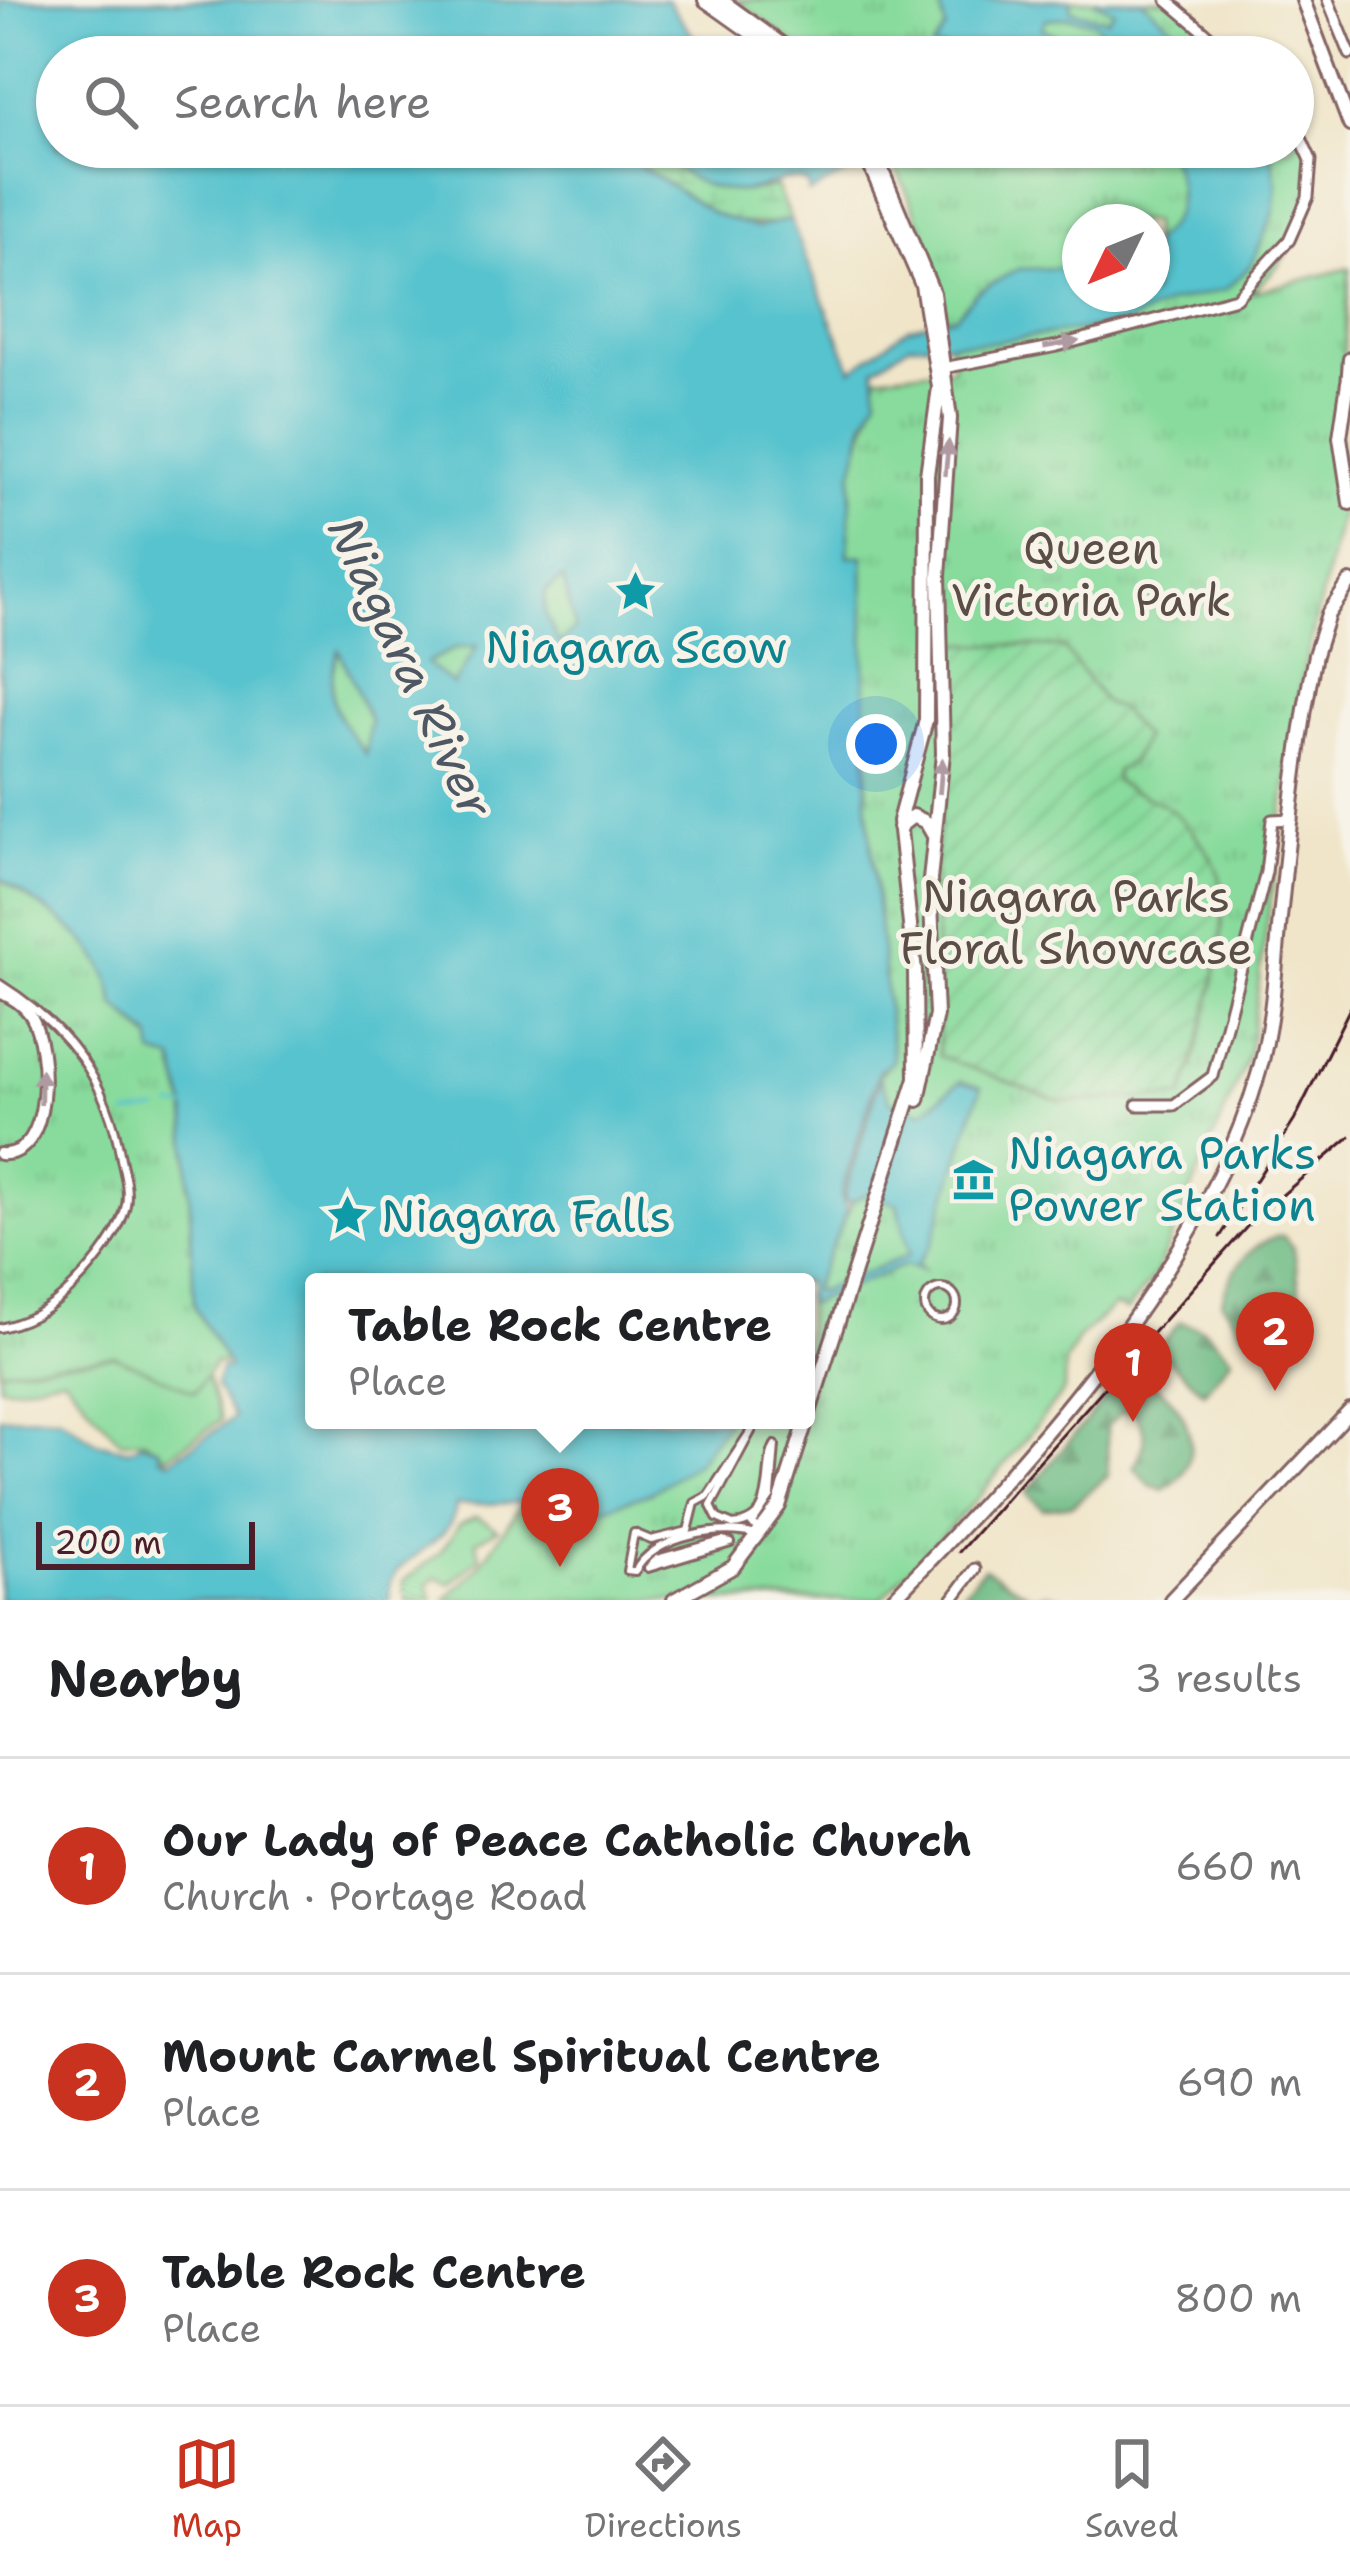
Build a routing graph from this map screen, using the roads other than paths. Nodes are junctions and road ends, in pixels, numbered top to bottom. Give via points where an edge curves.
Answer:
1 (705, 0) edge
2 (721, 0) edge
3 (1167, 0) edge
4 (1304, 0) edge
5 (1328, 0) edge
6 (763, 34) junction
7 (765, 36) edge
8 (1209, 36) edge
9 (1350, 54) edge
10 (1350, 125) edge
11 (871, 168) edge
12 (882, 168) edge
13 (1310, 168) edge
14 (934, 315) junction
15 (1350, 358) edge
16 (942, 369) junction
17 (1348, 382) edge
18 (1350, 479) edge
19 (1350, 502) edge
20 (1350, 573) edge
21 (1350, 582) edge
22 (1308, 698) junction
23 (1292, 819) junction
24 (899, 826) junction
25 (934, 837) junction
26 (0, 988) edge
27 (1136, 1106) dead end
28 (912, 1107) junction
29 (0, 1154) edge
30 (860, 1280) junction
31 (956, 1310) joint
32 (0, 1328) edge
33 (815, 1404) edge
34 (1350, 1411) edge
35 (815, 1417) edge
36 (752, 1429) edge
37 (752, 1429) edge
38 (806, 1429) edge
39 (811, 1429) edge
40 (634, 1533) joint
41 (731, 1543) joint
42 (975, 1569) dead end
43 (674, 1600) edge
44 (692, 1600) edge
45 (892, 1600) edge
46 (952, 1600) edge
47 (1171, 1600) edge

1 - 6 main road
2 - 6 main road
3 - 8 street
4 - 10 main road
5 - 9 street
6 - 7 main road
11 - 14 main road
12 - 14 main road via 911,230
16 -> 13 street via 1235,298 1289,240
14 - 16 main road
15 - 17 main road
16 - 24 main road via 927,475 926,720
25 -> 16 main road via 950,429
17 - 18 main road
17 - 19 main road via 1340,437
20 - 22 main road via 1318,625
21 - 22 main road via 1323,626
22 - 23 main road
23 - 27 street via 1272,820 1268,830 1266,872 1213,1076 1174,1105
23 - 45 main road via 1258,1072 1186,1243 984,1505
24 - 25 main road via 916,817
24 - 28 main road via 915,972
25 - 28 main road via 936,1015
29 -> 26 street via 28,1147 43,1090 34,1021
26 - 32 street via 43,1012 87,1063 118,1140 126,1205 104,1252 64,1298
28 - 30 main road
30 - 33 main road
30 - 35 main road
31 - 31 street via 945,1288 925,1301 939,1320
34 - 47 main road
36 - 40 street via 708,1496 695,1503 688,1531 651,1540
37 - 40 street via 711,1502 723,1522 746,1523 769,1492 775,1445 771,1496 752,1524 759,1534 722,1530 654,1549 635,1572 627,1571
38 - 43 main road via 774,1517 729,1570
39 - 44 main road via 781,1520 740,1570
41 - 41 street via 722,1550 648,1568 661,1558
42 - 46 street

